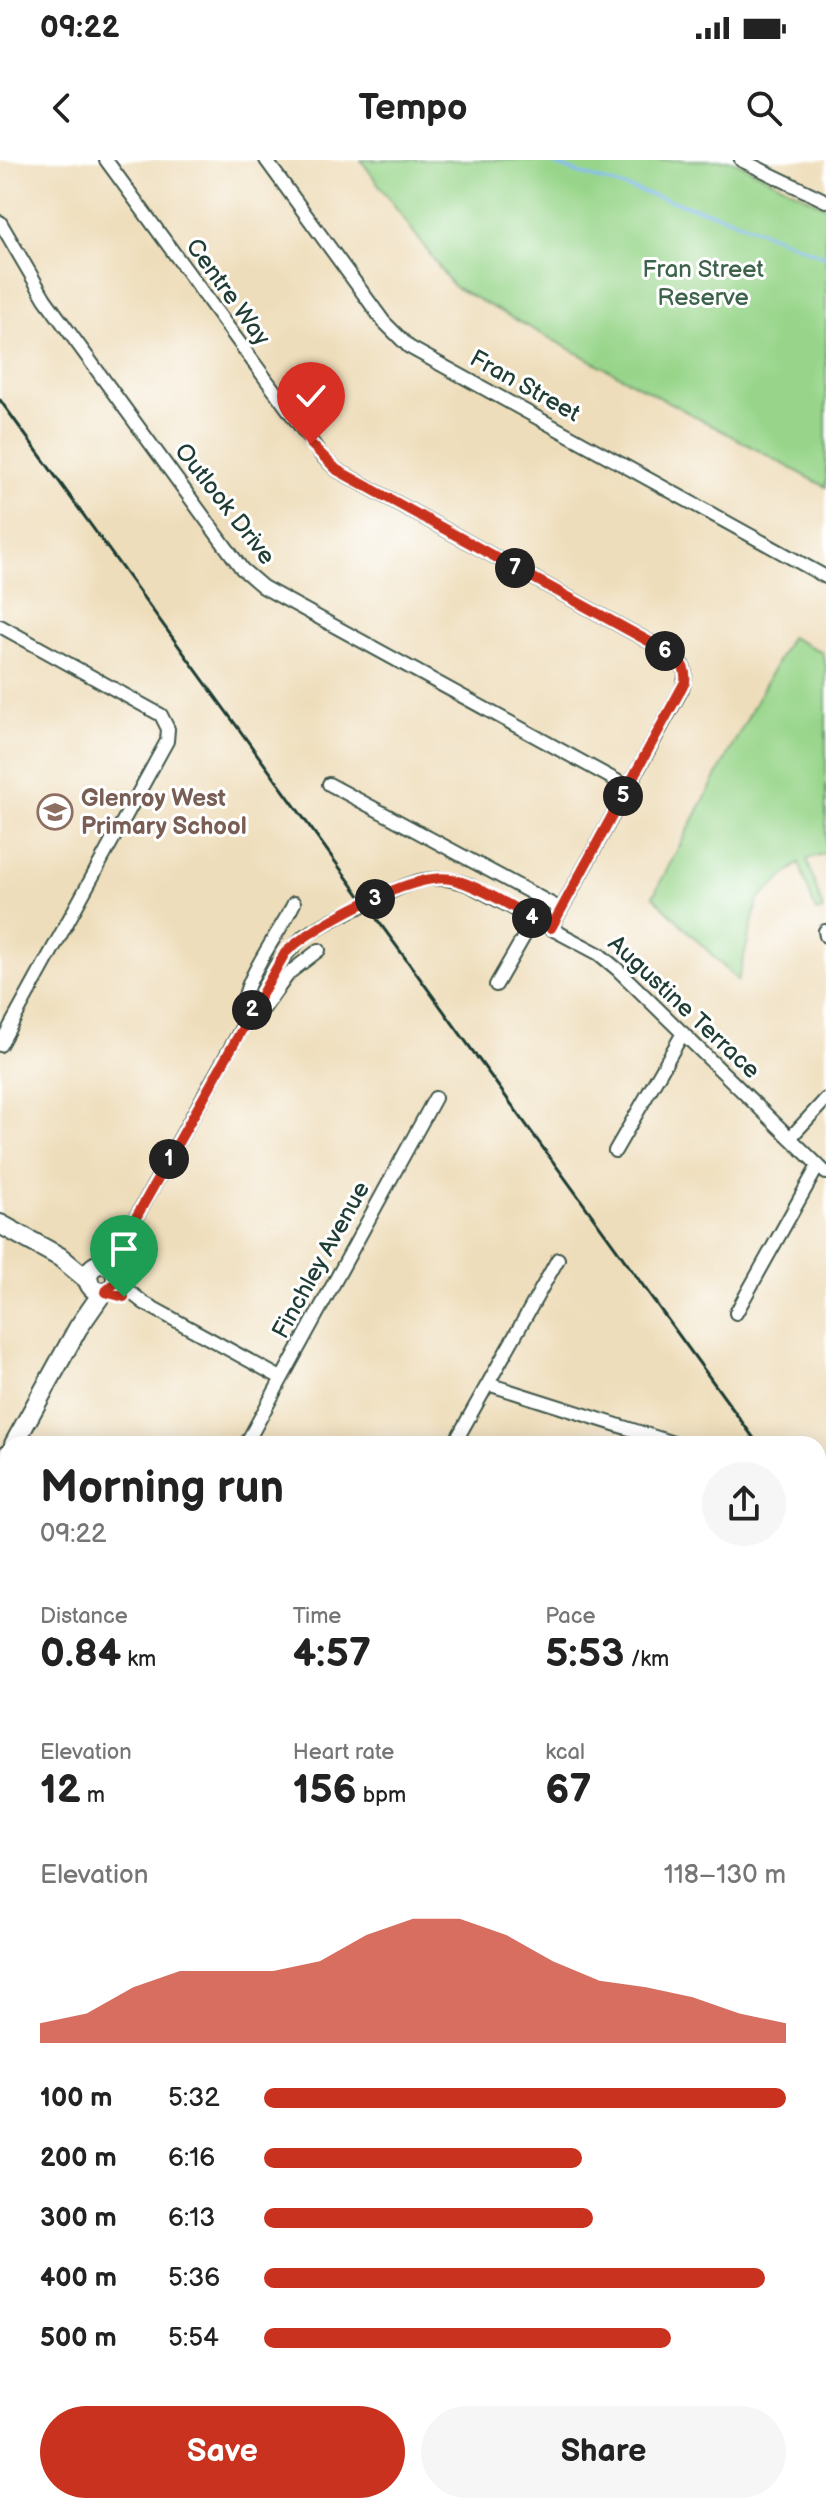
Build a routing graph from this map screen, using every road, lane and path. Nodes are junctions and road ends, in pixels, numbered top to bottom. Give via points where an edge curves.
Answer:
1 (106, 160) edge
2 (266, 160) edge
3 (741, 160) edge
4 (826, 201) edge
5 (0, 222) edge
6 (826, 577) edge
7 (0, 626) edge
8 (329, 784) dead end
9 (628, 787) junction
10 (294, 903) dead end
11 (561, 909) junction
12 (534, 919) junction
13 (551, 928) junction
14 (319, 950) dead end
15 (496, 985) dead end
16 (249, 1014) junction
17 (683, 1033) junction
18 (0, 1045) edge
19 (435, 1098) dead end
20 (826, 1099) edge
21 (790, 1138) junction
22 (615, 1151) dead end
23 (822, 1170) edge
24 (0, 1224) edge
25 (558, 1259) dead end
26 (102, 1279) junction
27 (736, 1313) dead end
28 (281, 1378) junction
29 (488, 1384) junction
30 (18, 1436) edge
31 (250, 1436) edge
32 (459, 1436) edge
33 (652, 1436) edge

1 - 9 street, Centre Way via 337,470 682,663 682,689
2 - 6 street, Fran Street via 384,322 409,347
3 - 4 street
5 - 9 street, Outlook Drive via 45,299 252,579
7 - 18 street via 161,715 168,729 167,741
8 - 11 street
9 - 11 street
10 - 16 street via 244,995 242,1005
11 - 13 street
12 - 13 street, Augustine Terrace
12 - 15 street
12 - 16 street, Augustine Terrace, bridge via 451,878 418,881 304,936 285,953
13 - 17 street, Augustine Terrace via 608,961
14 - 16 street via 289,973 264,1008
16 - 26 street, Augustine Terrace
17 - 21 street, Augustine Terrace
17 - 22 street
19 - 28 street, Finchley Avenue
20 - 21 street
21 - 23 street, Augustine Terrace
23 - 27 street
24 - 26 street
25 - 29 street
26 - 28 street
26 - 30 street
28 - 31 street, Finchley Avenue
29 - 32 street
29 - 33 street

